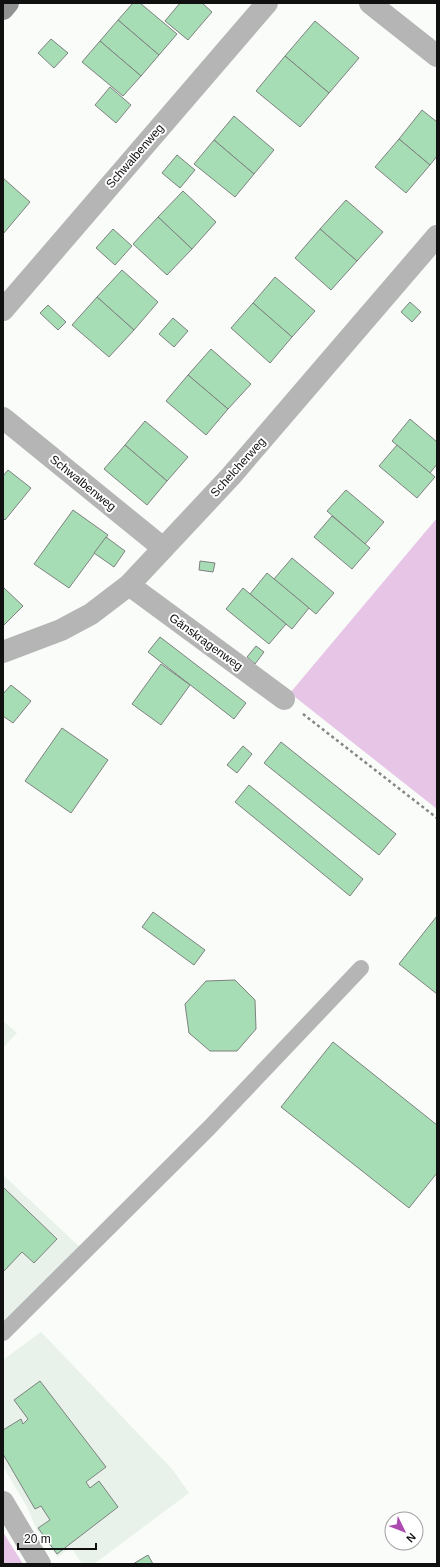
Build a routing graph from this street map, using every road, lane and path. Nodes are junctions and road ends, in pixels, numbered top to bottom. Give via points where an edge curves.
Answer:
1 (8, 3) edge
2 (267, 3) edge
3 (370, 3) edge
4 (3, 9) edge
5 (437, 56) edge
6 (437, 236) edge
7 (3, 310) edge
8 (3, 418) edge
9 (163, 548) junction
10 (129, 585) junction
11 (3, 652) edge
12 (284, 699) joint
13 (437, 818) edge
14 (361, 968) dead end
15 (3, 1333) edge
16 (3, 1502) edge
17 (40, 1564) edge

1 - 4 main road
2 - 7 street, Schwalbenweg
3 - 5 street
6 - 9 street, Schelcherweg via 231,476
8 - 9 street, Schwalbenweg
9 - 10 street, Schelcherweg
10 - 11 street, Schelcherweg via 91,614 61,630
10 - 12 street, Gänskragenweg
12 - 13 path
14 - 15 lane via 209,1128
16 - 17 street

